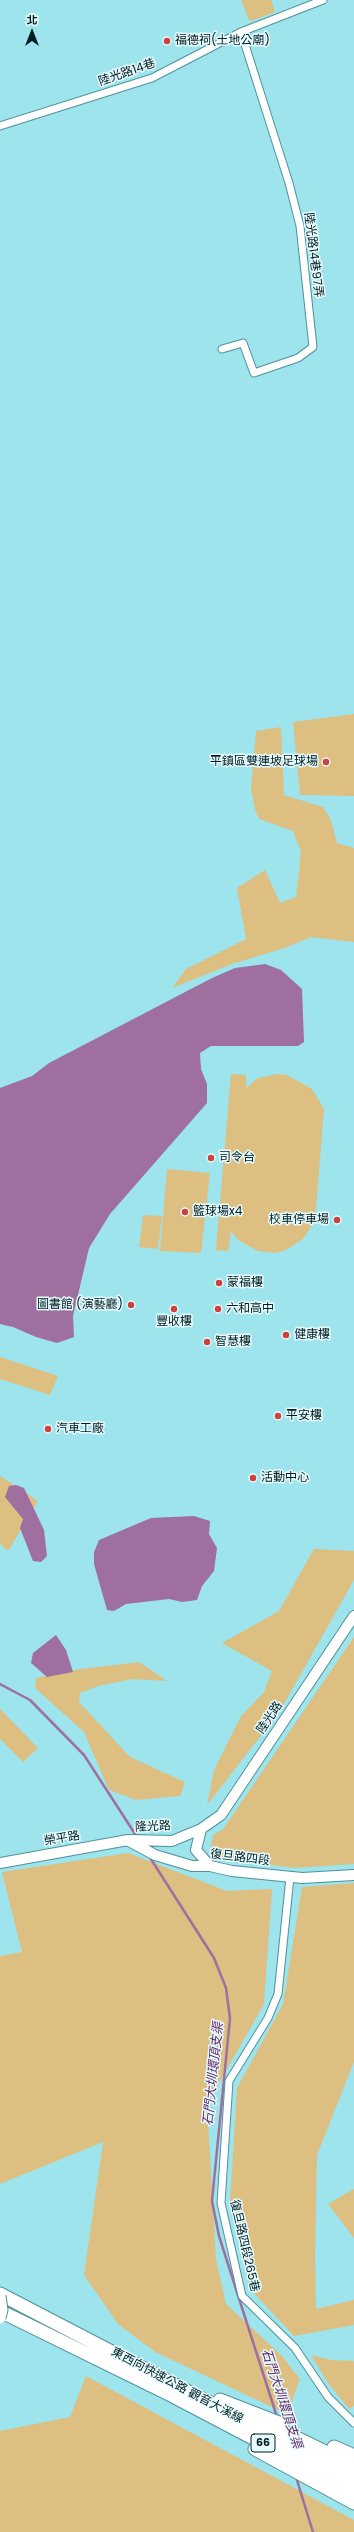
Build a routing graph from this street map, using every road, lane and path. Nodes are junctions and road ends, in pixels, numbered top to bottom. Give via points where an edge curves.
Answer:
1 (323, 0) edge
2 (241, 32) junction
3 (0, 126) edge
4 (222, 349) dead end
5 (354, 1616) edge
6 (201, 1829) junction
7 (128, 1840) junction
8 (0, 1863) edge
9 (210, 1866) junction
10 (354, 1875) edge
11 (290, 1877) junction
12 (0, 2295) edge
13 (0, 2311) edge
14 (0, 2318) edge
15 (174, 2390) junction
16 (220, 2400) junction
17 (354, 2423) edge
18 (354, 2456) edge
19 (354, 2466) edge
20 (354, 2478) edge
21 (354, 2491) edge
22 (354, 2503) edge

1 - 2 street, 陸光路14巷
2 - 3 street, 陸光路14巷 via 152,78
2 - 4 street, 陸光路14巷97弄 via 300,226 313,347 298,358 254,373 243,343
5 - 6 street, 陸光路 via 221,1814
6 - 7 street, 隆光路 via 172,1840
6 - 9 street via 196,1850
7 - 8 street, 榮平路
7 - 9 street, 復旦路四段 via 155,1855 192,1866
9 - 11 street, 復旦路四段
10 - 11 street, 復旦路四段
11 - 17 street, 復旦路四段265巷 via 278,1994 268,2018 229,2081 221,2203 242,2296 295,2348 328,2397
12 - 14 main road, bridge
12 - 15 highway, 東西向快速公路 觀音大溪線 / 66 via 105,2348
13 - 15 highway, 東西向快速公路 觀音大溪線 via 92,2358
15 - 16 highway
15 - 20 highway, 東西向快速公路 觀音大溪線 / 66
15 - 21 highway, 東西向快速公路 觀音大溪線 / 66
15 - 22 highway
16 - 18 highway via 269,2418
16 - 19 highway

